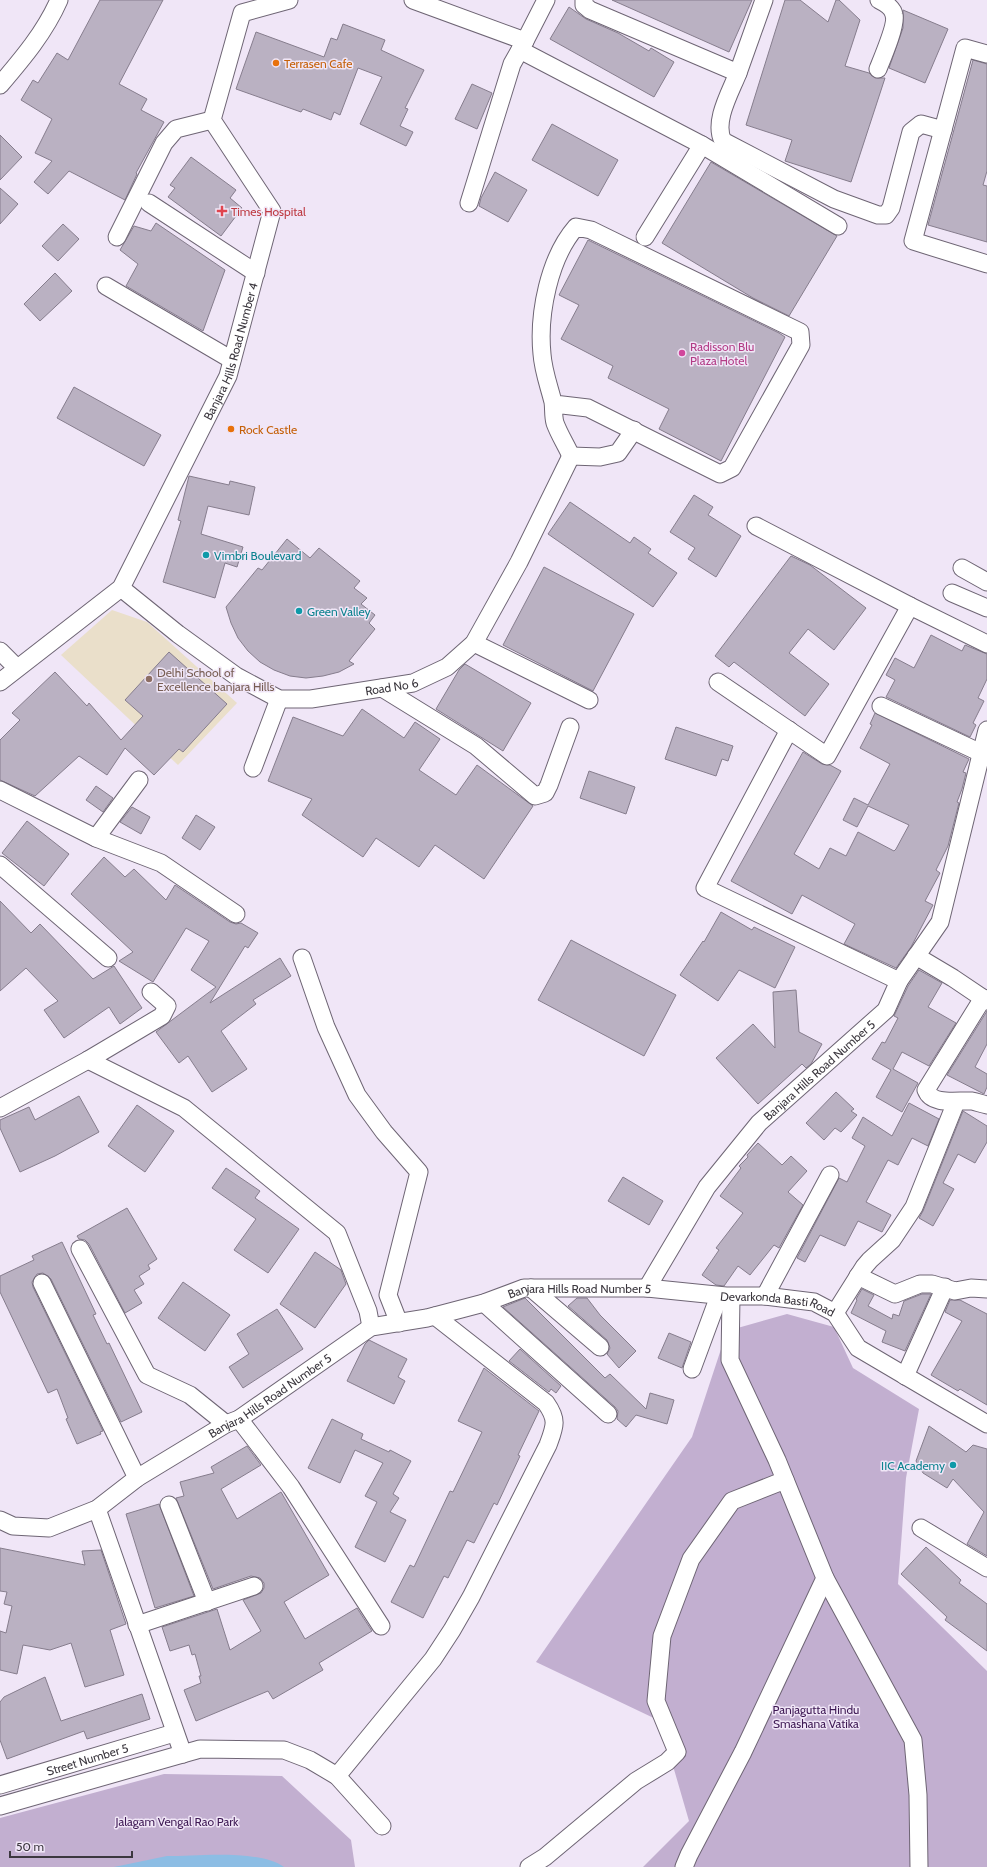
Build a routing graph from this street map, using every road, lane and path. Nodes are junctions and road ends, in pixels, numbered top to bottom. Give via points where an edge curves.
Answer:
1 (59, 0) edge
2 (289, 0) edge
3 (412, 0) edge
4 (546, 0) edge
5 (584, 0) edge
6 (764, 0) edge
7 (879, 0) edge
8 (443, 5) edge
9 (522, 46) junction
10 (987, 54) edge
11 (878, 69) dead end
12 (738, 73) junction
13 (0, 85) edge
14 (212, 120) junction
15 (943, 130) junction
16 (702, 145) junction
17 (149, 203) dead end
18 (469, 203) dead end
19 (838, 226) dead end
20 (117, 236) dead end
21 (645, 237) dead end
22 (987, 264) edge
23 (256, 273) junction
24 (106, 286) dead end
25 (232, 360) junction
26 (554, 404) junction
27 (634, 430) junction
28 (571, 456) junction
29 (756, 526) dead end
30 (962, 568) dead end
31 (987, 582) edge
32 (121, 588) junction
33 (952, 593) dead end
34 (910, 606) junction
35 (987, 608) edge
36 (474, 643) junction
37 (987, 644) edge
38 (0, 651) edge
39 (17, 668) junction
40 (0, 682) edge
41 (718, 682) dead end
42 (382, 688) junction
43 (279, 700) junction
44 (589, 700) dead end
45 (881, 706) dead end
46 (570, 727) dead end
47 (789, 730) junction
48 (987, 730) edge
49 (981, 753) junction
50 (253, 768) dead end
51 (139, 780) dead end
52 (0, 790) edge
53 (96, 838) junction
54 (0, 865) edge
55 (236, 914) dead end
56 (916, 956) junction
57 (108, 958) dead end
58 (302, 958) dead end
59 (898, 981) junction
60 (151, 992) dead end
61 (985, 1000) edge
62 (88, 1060) junction
63 (956, 1102) junction
64 (987, 1105) edge
65 (0, 1108) edge
66 (830, 1175) dead end
67 (80, 1249) dead end
68 (858, 1276) junction
69 (42, 1283) dead end
70 (945, 1287) junction
71 (531, 1288) junction
72 (647, 1288) junction
73 (987, 1289) edge
74 (725, 1296) junction
75 (765, 1296) junction
76 (484, 1303) junction
77 (835, 1313) junction
78 (431, 1317) junction
79 (400, 1323) junction
80 (371, 1327) junction
81 (600, 1347) dead end
82 (692, 1369) dead end
83 (905, 1376) junction
84 (608, 1414) dead end
85 (232, 1421) junction
86 (987, 1424) edge
87 (137, 1478) junction
88 (786, 1480) junction
89 (170, 1504) dead end
90 (97, 1509) junction
91 (0, 1520) edge
92 (921, 1528) dead end
93 (987, 1568) edge
94 (825, 1578) junction
95 (254, 1586) dead end
96 (207, 1602) junction
97 (137, 1625) junction
98 (381, 1626) dead end
99 (174, 1733) junction
100 (182, 1754) junction
101 (337, 1776) junction
102 (0, 1785) edge
103 (0, 1806) edge
104 (382, 1826) dead end
105 (529, 1867) edge
106 (684, 1867) edge
107 (919, 1867) edge

1 - 13 street via 51,19 29,51
2 - 14 street via 242,13
3 - 8 street
4 - 9 street
5 - 12 street via 584,5 590,10
6 - 12 street
7 - 11 street via 892,9 895,21
8 - 9 street
9 - 16 street
9 - 18 street via 512,64
10 - 15 street via 965,48
12 - 15 street via 719,123 719,133 723,141 834,199 878,215 886,215 891,208 911,132 921,124
14 - 20 street via 176,129 164,143
14 - 23 street, Banjara Hills Road Number 4 via 272,211
15 - 22 street via 913,241
16 - 19 street
16 - 21 street
17 - 23 street
23 - 25 street, Banjara Hills Road Number 4
24 - 25 street
25 - 32 street, Banjara Hills Road Number 4 via 228,376
26 - 27 street via 588,408
26 - 27 street via 542,355 541,325 557,258 576,227 591,230 800,332 801,345 732,468 720,474
26 - 28 street via 554,422
27 - 28 street via 618,453 600,458
28 - 36 street, Road No 6 via 519,562
29 - 34 street
30 - 31 street
32 - 39 street, Banjara Hills Road Number 4
32 - 43 street via 236,676
33 - 35 street
34 - 37 street
34 - 47 street via 827,756
36 - 42 street, Road No 6 via 447,667 413,683
36 - 44 street
38 - 39 street
39 - 40 street, Banjara Hills Road Number 4
41 - 47 street
42 - 43 street, Road No 6 via 311,699
42 - 46 street via 476,746 535,796 544,794 549,785
43 - 50 street
45 - 49 street
47 - 59 street via 705,888
48 - 49 street, Banjara Hills Road Number 5
49 - 56 street, Banjara Hills Road Number 5 via 940,922
51 - 53 street
52 - 53 street
53 - 55 street via 160,863
54 - 57 street
56 - 59 street, Banjara Hills Road Number 5
56 - 61 street
58 - 79 street via 326,1027 357,1095 384,1132 419,1172 388,1295
59 - 72 street, Banjara Hills Road Number 5 via 886,1010 754,1129 707,1187
60 - 62 street via 166,1006 162,1016
61 - 63 street via 926,1090 934,1099
62 - 65 street
62 - 80 street via 184,1108 337,1232 368,1311
63 - 64 street via 971,1101
63 - 68 street via 914,1207 892,1240 870,1260
66 - 75 street
67 - 85 street via 147,1375 190,1395
68 - 70 street via 895,1294 920,1284
68 - 77 street
69 - 87 street
70 - 73 street via 955,1291
70 - 83 street
71 - 72 street, Banjara Hills Road Number 5
71 - 76 street, Banjara Hills Road Number 5 via 524,1288
71 - 81 street
72 - 74 street, Devarkonda Basti Road
74 - 75 street, Devarkonda Basti Road
74 - 82 street
74 - 88 street via 730,1360
75 - 77 street, Devarkonda Basti Road via 814,1302
76 - 78 street, Banjara Hills Road Number 5
76 - 84 street
77 - 83 street, Devarkonda Basti Road via 858,1348
78 - 79 street, Banjara Hills Road Number 5
78 - 101 street via 546,1403 554,1414 554,1428 548,1445 452,1630 433,1659
79 - 80 street, Banjara Hills Road Number 5
80 - 85 street, Banjara Hills Road Number 5
83 - 86 street, Devarkonda Basti Road
85 - 87 street, Banjara Hills Road Number 5
85 - 98 street via 291,1487
87 - 90 street, Banjara Hills Road Number 5
88 - 94 street
88 - 105 street via 732,1502 691,1559 662,1636 656,1701 677,1752
89 - 96 street
90 - 91 street, Banjara Hills Road Number 5 via 49,1528 13,1526
90 - 97 street
92 - 93 street
94 - 106 street via 743,1752
94 - 107 street via 914,1740
95 - 96 street
96 - 97 street
97 - 99 street
99 - 100 street
99 - 102 street, Street Number 5
100 - 101 street via 200,1749 284,1750 310,1760
100 - 103 street
101 - 104 street

